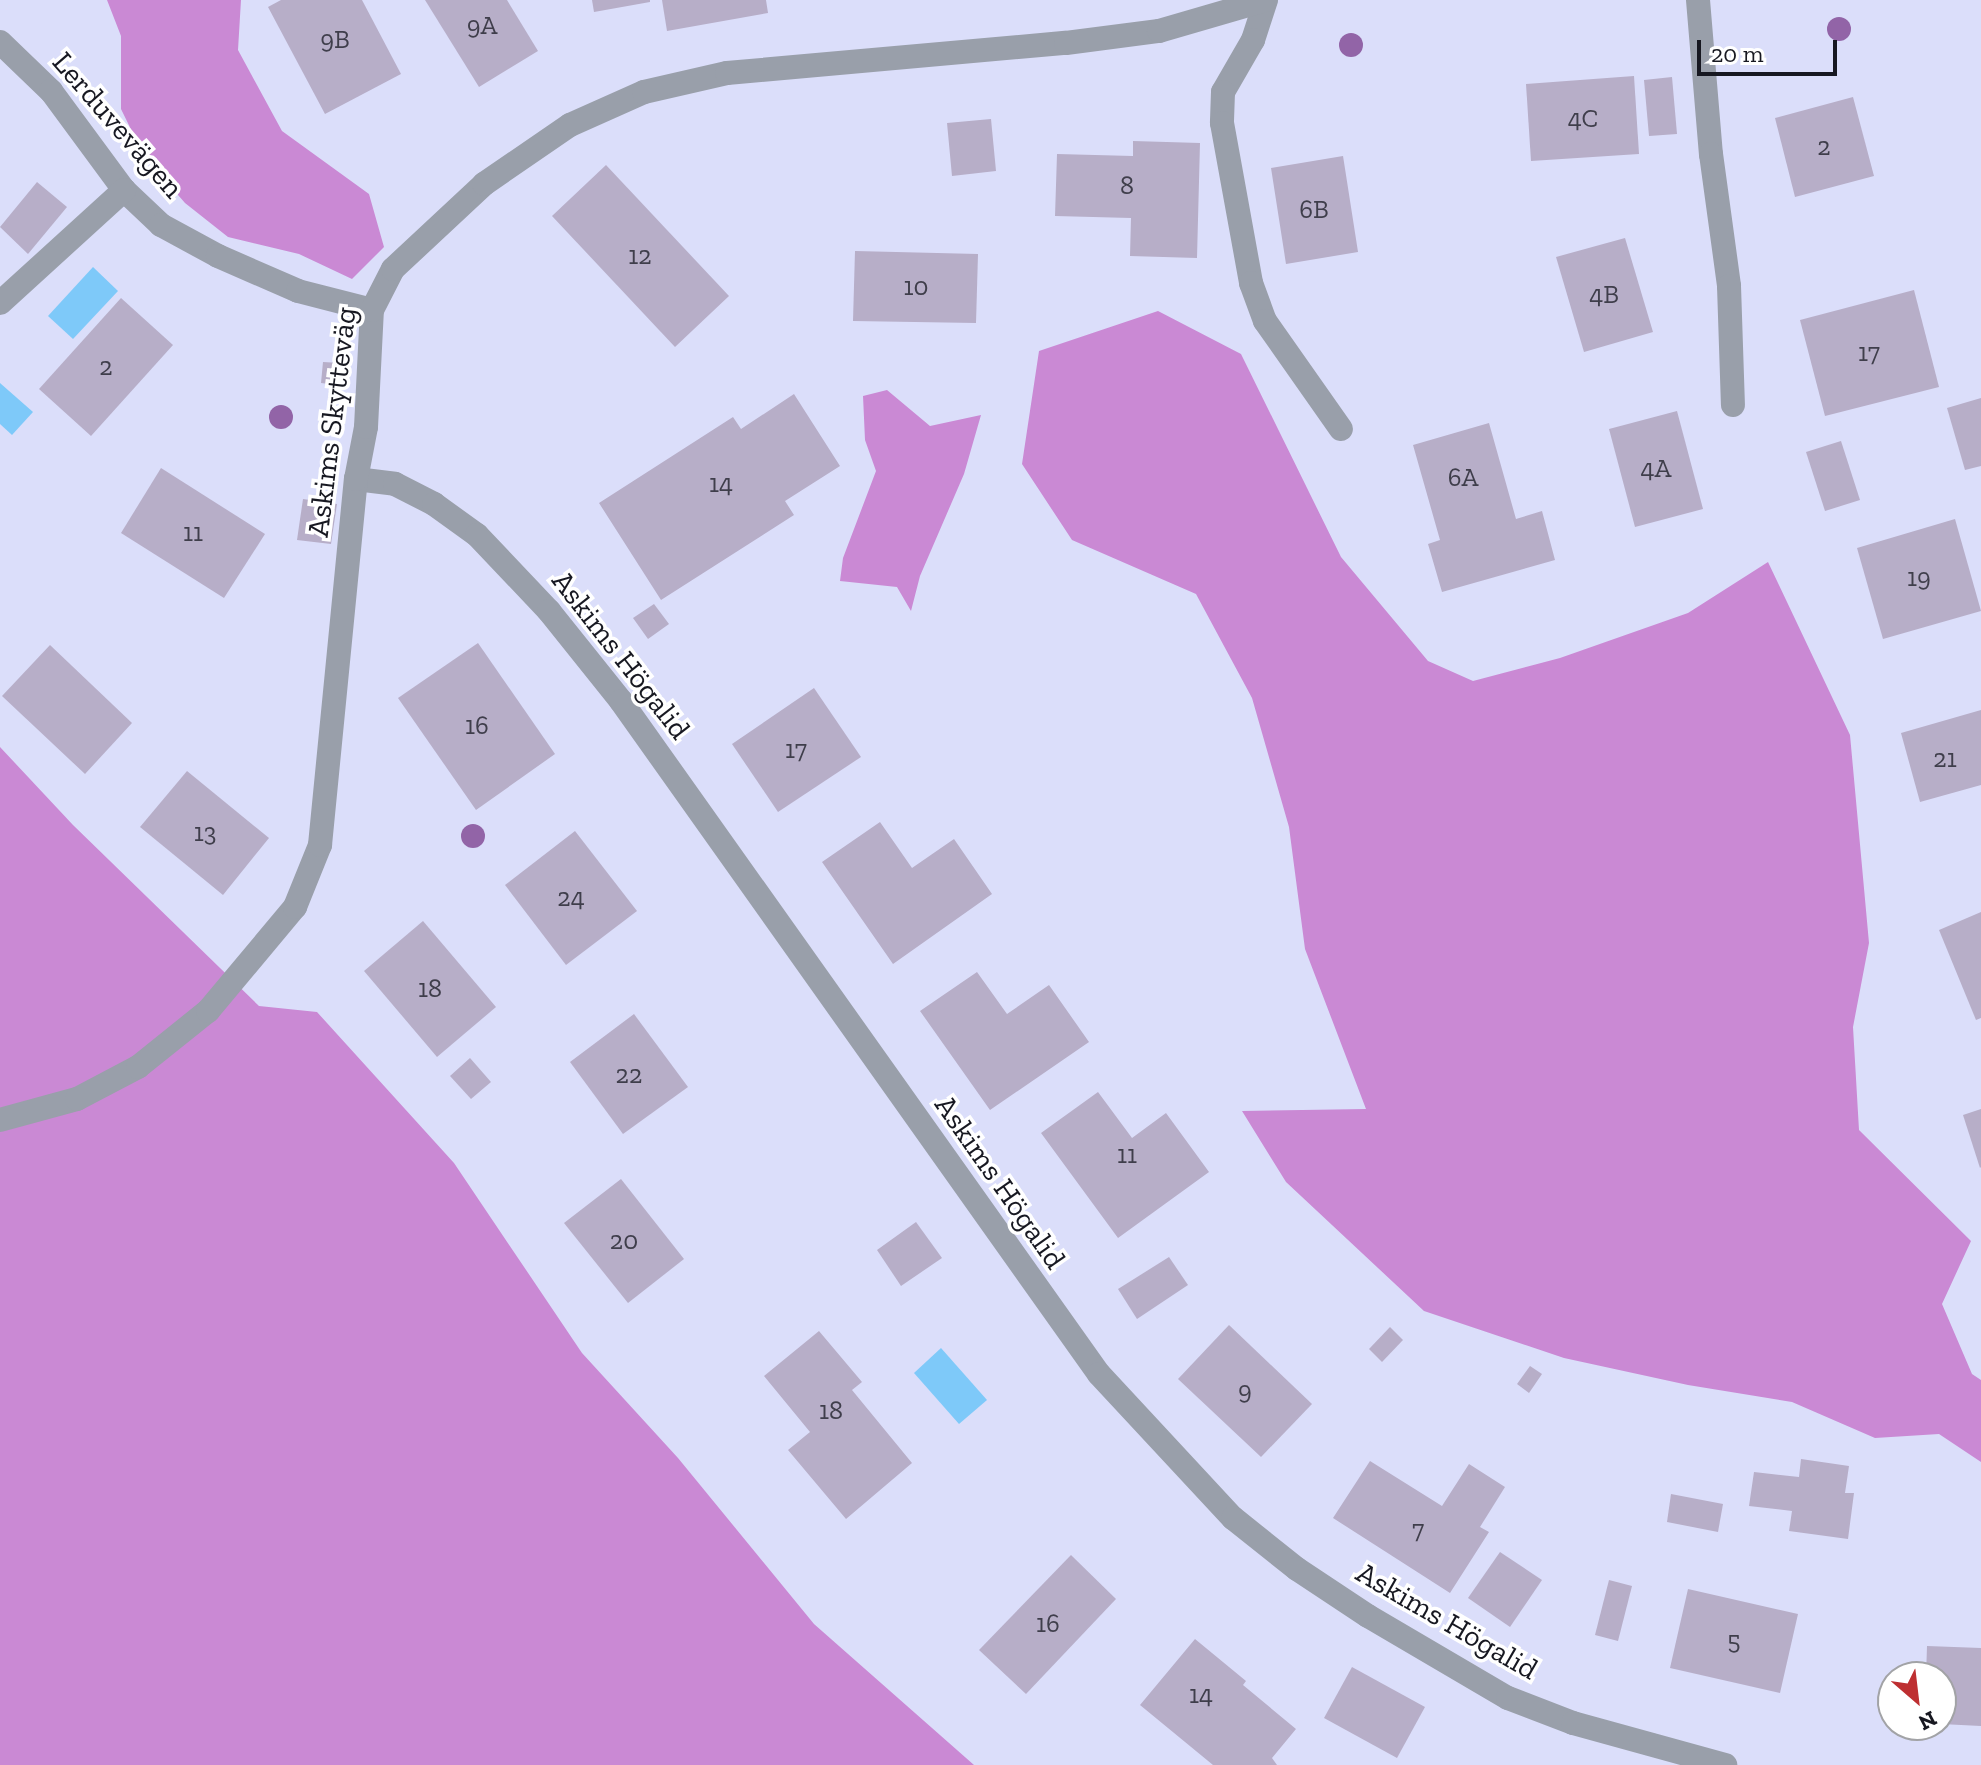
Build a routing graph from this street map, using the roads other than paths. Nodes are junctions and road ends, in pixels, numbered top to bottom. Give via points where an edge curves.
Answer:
1 (1266, 0) edge
2 (1698, 0) edge
3 (0, 42) edge
4 (124, 190) junction
5 (0, 303) edge
6 (372, 310) junction
7 (1733, 405) dead end
8 (1341, 429) dead end
9 (356, 479) junction
10 (0, 1120) edge
11 (1725, 1765) edge

1 - 6 street, Askims Skytteväg via 1159,31 727,73 644,92 570,125 499,170 393,269
1 - 8 street via 1253,40 1223,92 1222,123 1251,283 1265,321
2 - 7 street via 1729,286
3 - 4 street, Lerduvevägen via 51,91
4 - 5 street
4 - 6 street, Lerduvevägen via 161,225 218,256 298,291
6 - 9 street, Askims Skytteväg via 366,427
9 - 10 street, Askims Skytteväg via 320,845 295,907 208,1011 138,1067 77,1099
9 - 11 street, Askims Högalid via 395,484 434,504 477,535 549,611 630,713 1099,1374 1233,1518 1368,1616 1508,1698 1573,1723

